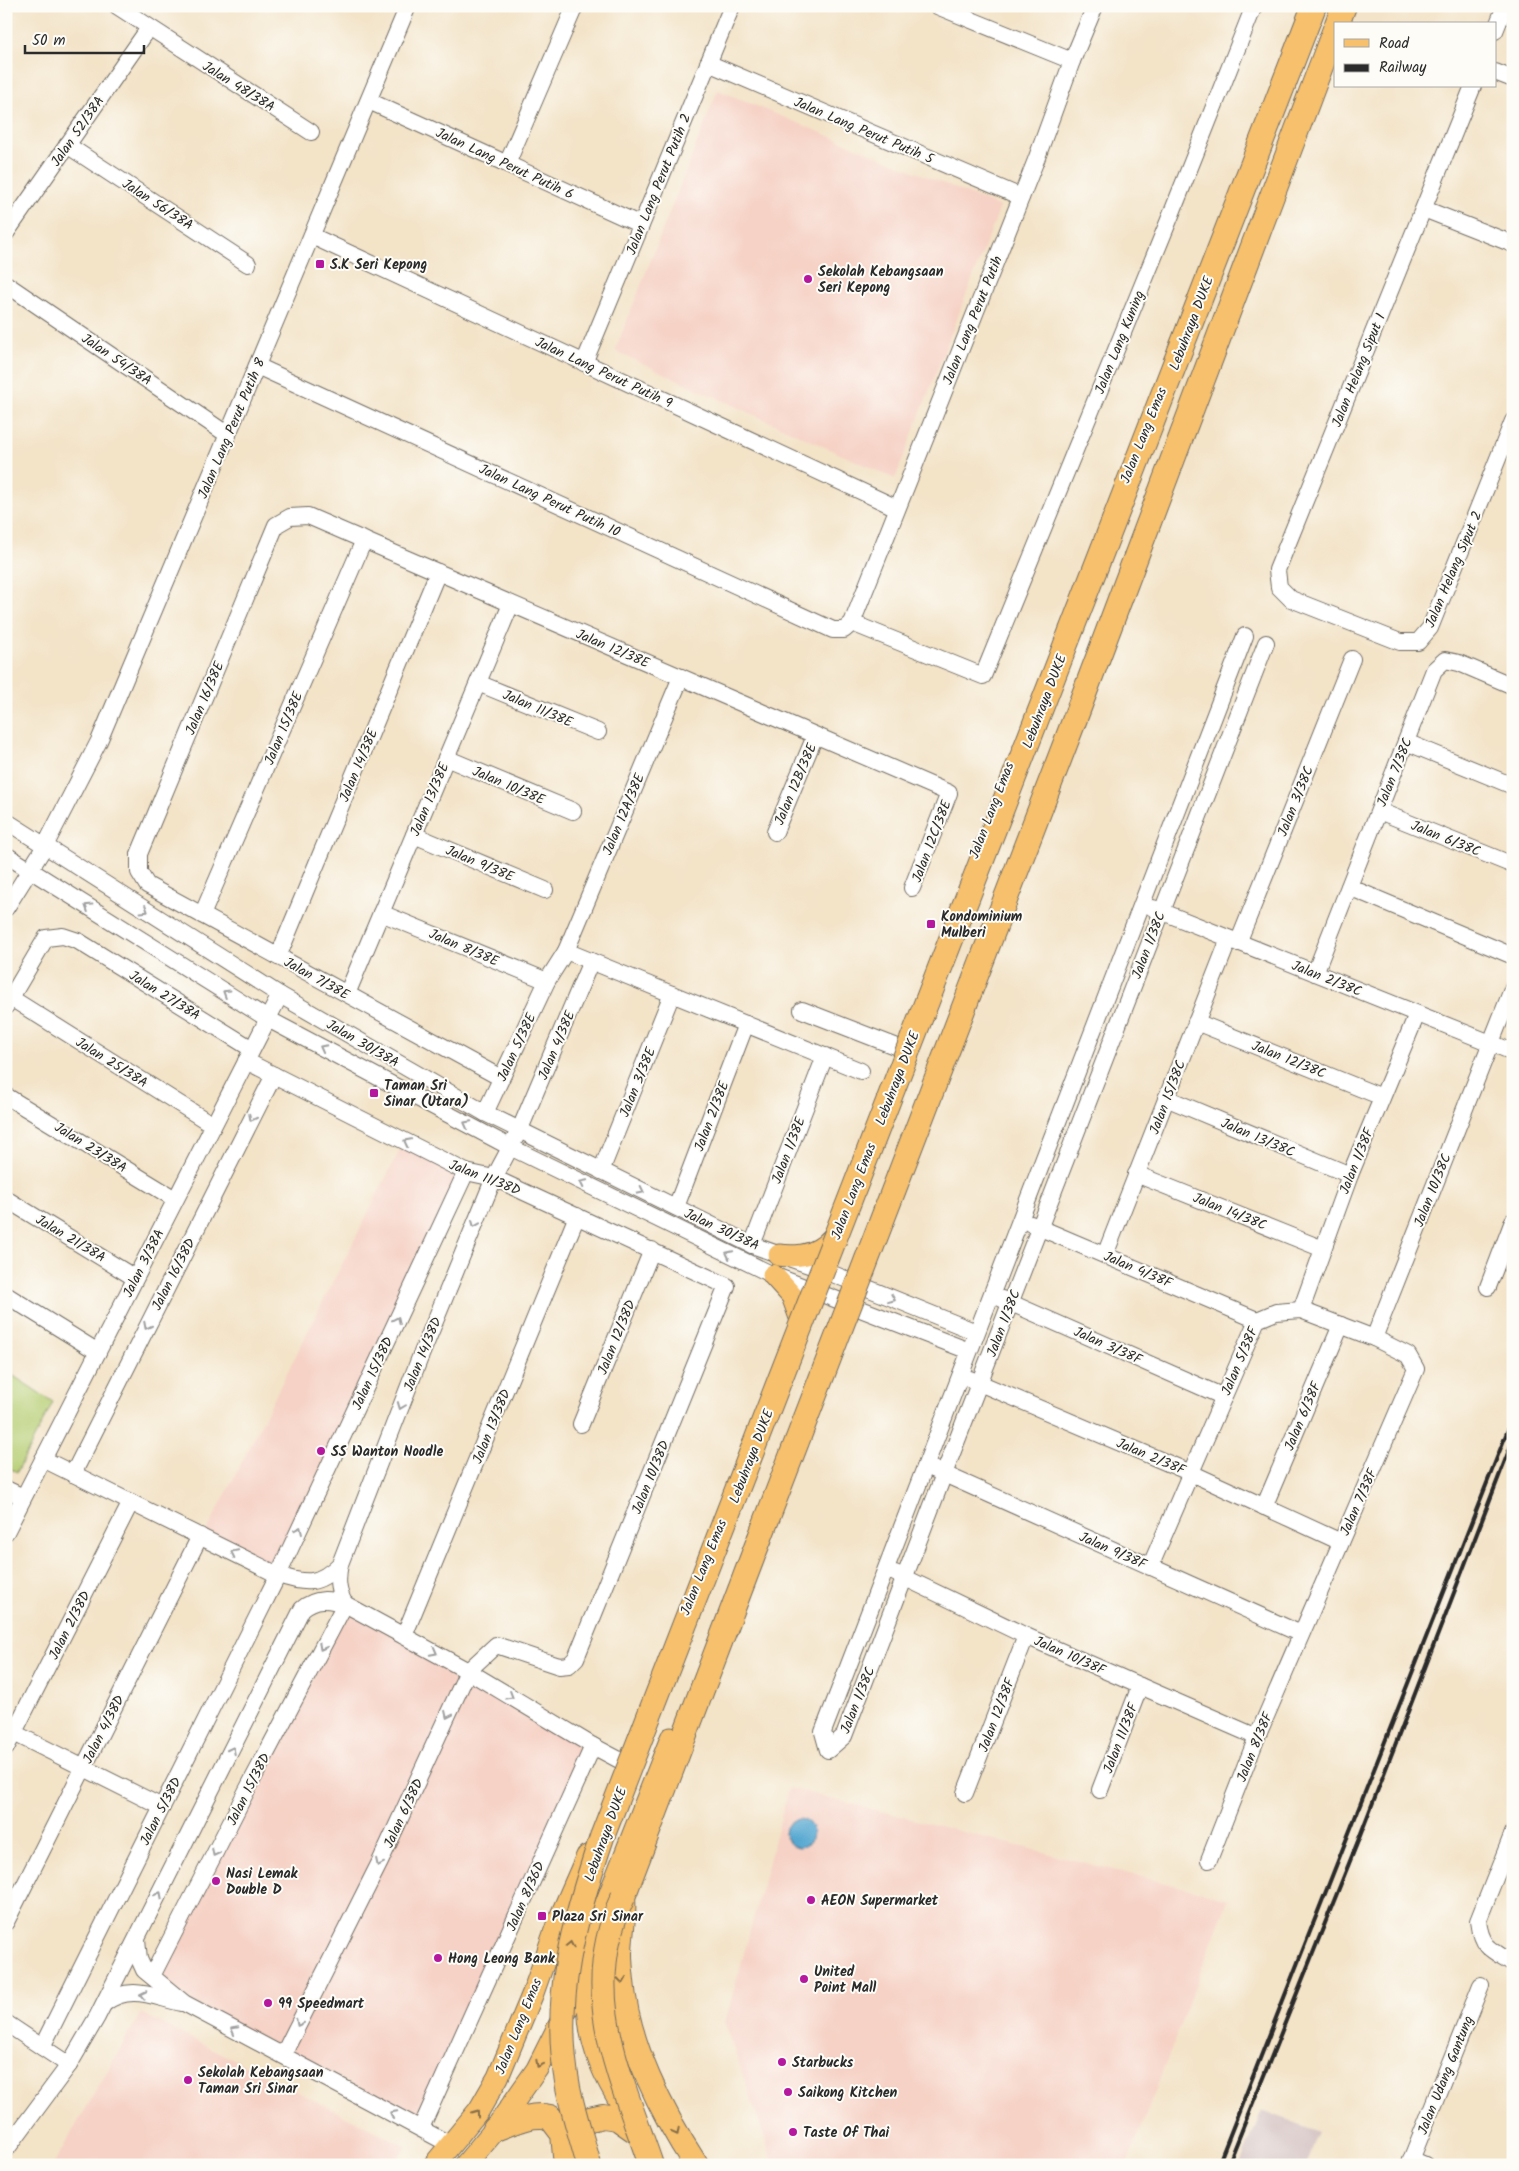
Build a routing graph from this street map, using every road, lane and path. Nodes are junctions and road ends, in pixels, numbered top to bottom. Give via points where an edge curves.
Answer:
1 (117, 6) edge
2 (408, 6) edge
3 (575, 6) edge
4 (732, 6) edge
5 (937, 6) edge
6 (1095, 6) edge
7 (1254, 6) edge
8 (1314, 6) edge
9 (1319, 6) edge
10 (1344, 6) edge
11 (1352, 6) edge
12 (1505, 6) edge
13 (1338, 22) edge
14 (1346, 22) edge
15 (149, 28) junction
16 (1496, 28) edge
17 (1334, 32) edge
18 (1334, 53) edge
19 (1072, 61) junction
20 (708, 63) junction
21 (1496, 72) edge
22 (1513, 78) edge
23 (1472, 88) edge
24 (369, 101) junction
25 (311, 132) dead end
26 (68, 145) junction
27 (507, 164) junction
28 (1021, 196) junction
29 (1424, 209) junction
30 (640, 226) junction
31 (6, 233) edge
32 (312, 236) junction
33 (1513, 244) edge
34 (248, 264) dead end
35 (6, 284) edge
36 (584, 362) junction
37 (257, 366) junction
38 (1513, 421) edge
39 (228, 435) junction
40 (897, 508) junction
41 (276, 525) joint
42 (364, 540) junction
43 (438, 572) junction
44 (512, 604) junction
45 (1344, 620) joint
46 (848, 626) junction
47 (1245, 636) dead end
48 (1266, 643) dead end
49 (1352, 659) dead end
50 (983, 676) joint
51 (681, 677) junction
52 (478, 682) junction
53 (1513, 686) edge
54 (598, 732) dead end
55 (815, 736) junction
56 (1406, 742) junction
57 (446, 758) junction
58 (1513, 786) edge
59 (949, 794) joint
60 (573, 811) dead end
61 (1379, 811) junction
62 (6, 821) edge
63 (775, 832) dead end
64 (414, 835) junction
65 (45, 846) junction
66 (6, 855) edge
67 (1513, 865) edge
68 (30, 870) junction
69 (138, 872) joint
70 (1349, 887) junction
71 (912, 888) dead end
72 (546, 890) dead end
73 (1141, 904) junction
74 (6, 908) edge
75 (381, 912) junction
76 (1161, 912) junction
77 (202, 915) junction
78 (1234, 941) junction
79 (566, 951) junction
80 (1513, 956) edge
81 (278, 957) junction
82 (591, 961) junction
83 (1315, 973) junction
84 (546, 981) junction
85 (1513, 987) edge
86 (347, 994) junction
87 (672, 994) junction
88 (280, 995) junction
89 (9, 1002) edge
90 (802, 1010) dead end
91 (1416, 1014) junction
92 (268, 1019) junction
93 (1196, 1022) junction
94 (746, 1024) junction
95 (1491, 1043) junction
96 (905, 1050) junction
97 (1513, 1052) edge
98 (249, 1055) junction
99 (824, 1056) junction
100 (861, 1071) dead end
101 (274, 1075) junction
102 (501, 1078) junction
103 (6, 1096) edge
104 (1382, 1097) junction
105 (1166, 1098) junction
106 (485, 1113) junction
107 (213, 1125) junction
108 (520, 1129) junction
109 (510, 1147) junction
110 (601, 1170) junction
111 (466, 1172) junction
112 (1136, 1174) junction
113 (1350, 1175) junction
114 (494, 1178) junction
115 (6, 1199) edge
116 (175, 1199) junction
117 (676, 1207) junction
118 (578, 1216) junction
119 (1019, 1220) junction
120 (1513, 1221) edge
121 (1040, 1228) junction
122 (837, 1232) junction
123 (752, 1245) junction
124 (1323, 1249) junction
125 (652, 1250) junction
126 (779, 1254) junction
127 (1105, 1254) junction
128 (823, 1270) junction
129 (773, 1275) junction
130 (135, 1278) junction
131 (847, 1281) junction
132 (727, 1286) joint
133 (1488, 1287) dead end
134 (814, 1292) junction
135 (991, 1295) junction
136 (6, 1296) edge
137 (839, 1301) junction
138 (1011, 1302) junction
139 (1301, 1310) junction
140 (1257, 1320) junction
141 (802, 1323) junction
142 (1340, 1325) junction
143 (976, 1332) junction
144 (1374, 1338) junction
145 (969, 1351) junction
146 (98, 1352) junction
147 (1416, 1370) joint
148 (960, 1374) junction
149 (980, 1383) junction
150 (1224, 1397) junction
151 (581, 1424) dead end
152 (43, 1459) junction
153 (924, 1466) junction
154 (1191, 1473) junction
155 (73, 1474) junction
156 (944, 1474) junction
157 (6, 1489) edge
158 (23, 1497) junction
159 (131, 1502) junction
160 (1264, 1507) junction
161 (6, 1532) edge
162 (200, 1536) junction
163 (1341, 1542) junction
164 (340, 1564) junction
165 (1150, 1567) junction
166 (884, 1569) junction
167 (282, 1576) junction
168 (904, 1577) junction
169 (345, 1604) junction
170 (302, 1609) junction
171 (1301, 1634) junction
172 (404, 1636) junction
173 (1026, 1636) junction
174 (569, 1666) joint
175 (468, 1671) junction
176 (1140, 1686) junction
177 (10, 1731) edge
178 (1257, 1737) junction
179 (593, 1746) junction
180 (6, 1748) edge
181 (625, 1763) junction
182 (84, 1768) junction
183 (1100, 1790) dead end
184 (965, 1793) dead end
185 (162, 1807) junction
186 (1513, 1833) edge
187 (1209, 1860) dead end
188 (623, 1897) junction
189 (6, 1922) edge
190 (598, 1923) junction
191 (137, 1939) junction
192 (1513, 1963) edge
193 (152, 1976) junction
194 (1481, 1986) dead end
195 (105, 2003) junction
196 (184, 2004) junction
197 (6, 2023) edge
198 (42, 2047) junction
199 (283, 2056) junction
200 (69, 2065) junction
201 (568, 2088) junction
202 (420, 2128) junction
203 (495, 2129) junction
204 (452, 2145) junction
205 (6, 2150) edge
206 (655, 2159) edge
207 (570, 2163) edge
208 (1415, 2163) edge
209 (434, 2165) edge
210 (464, 2165) edge
211 (589, 2165) edge
212 (696, 2165) edge

1 - 15 street, Jalan 48/38A
2 - 24 street, Jalan Lang Perut Putih 8
3 - 27 street
4 - 20 street, Jalan Lang Perut Putih 2
5 - 19 street
6 - 19 street, Jalan Lang Perut Putih
7 - 50 street, Jalan Lang Kuning
201 -> 8 highway, Lebuhraya DUKE, bridge via 563,2024 564,1979 572,1936 602,1837
9 - 96 main road, Jalan Lang Emas via 988,814
10 - 13 highway
11 - 14 main road
12 - 16 street
15 - 25 street, Jalan 48/38A
15 - 26 street, Jalan 52/38A
17 - 188 highway, bridge via 1074,721
18 - 131 main road, Jalan Lang Emas via 1066,763 918,1104
19 - 28 street, Jalan Lang Perut Putih
20 - 28 street, Jalan Lang Perut Putih 5
20 - 30 street, Jalan Lang Perut Putih 2
21 - 22 street
23 - 29 street, Jalan Helang Siput 1
24 - 27 street, Jalan Lang Perut Putih 6
24 - 32 street, Jalan Lang Perut Putih 8
26 - 31 street, Jalan 52/38A
26 - 34 street, Jalan 56/38A
27 - 30 street, Jalan Lang Perut Putih 6
28 - 40 street, Jalan Lang Perut Putih
29 - 33 street
29 - 45 street, Jalan Helang Siput 1 via 1278,570 1279,587 1291,599
30 - 36 street, Jalan Lang Perut Putih 2
32 - 36 street, Jalan Lang Perut Putih 9
32 - 37 street, Jalan Lang Perut Putih 8
35 - 39 street, Jalan 54/38A
36 - 40 street, Jalan Lang Perut Putih 9
37 - 39 street, Jalan Lang Perut Putih 8
37 - 46 street, Jalan Lang Perut Putih 10 via 833,630
38 - 45 street, Jalan Helang Siput 2 via 1430,628 1418,642 1400,642
39 - 65 street, Jalan Lang Perut Putih 8 via 99,741
40 - 46 street, Jalan Lang Perut Putih
41 - 42 street, Jalan 12/38E via 290,517 308,516
41 - 69 street, Jalan 16/38E via 140,854
42 - 43 street, Jalan 12/38E
42 - 77 street, Jalan 15/38E
43 - 44 street, Jalan 12/38E
43 - 81 street, Jalan 14/38E
44 - 51 street, Jalan 12/38E
44 - 52 street, Jalan 13/38E
46 - 50 street, Jalan Lang Perut Putih 10
47 - 73 street, Jalan 1/38C
48 - 76 street, Jalan 1/38C
49 - 78 street, Jalan 3/38C
51 - 55 street, Jalan 12/38E
51 - 79 street, Jalan 12A/38E
52 - 54 street, Jalan 11/38E
52 - 57 street, Jalan 13/38E
53 - 56 street, Jalan 7/38C via 1445,660 1434,670
55 - 59 street, Jalan 12/38E
55 - 63 street, Jalan 12B/38E
56 - 58 street
56 - 61 street, Jalan 7/38C
57 - 60 street, Jalan 10/38E
57 - 64 street, Jalan 13/38E
59 - 71 street, Jalan 12C/38E
61 - 67 street, Jalan 6/38C
61 - 70 street, Jalan 7/38C
62 - 65 street, Jalan 30/38A
64 - 72 street, Jalan 9/38E
64 - 75 street, Jalan 13/38E
65 - 68 street, Jalan Lang Perut Putih 8
65 -> 88 street, Jalan 30/38A
66 - 68 street, Jalan 30/38A
68 - 74 street, Jalan Lang Perut Putih 8
92 -> 68 street, Jalan 30/38A
69 - 77 street, Jalan 7/38E via 147,885
70 - 80 street
70 - 83 street, Jalan 7/38C
73 - 76 street, Jalan 2/38C
73 - 119 street, Jalan 1/38C
75 - 84 street, Jalan 8/38E
75 - 86 street, Jalan 13/38E
76 - 78 street, Jalan 2/38C
76 - 121 street, Jalan 1/38C
77 - 81 street, Jalan 7/38E
78 - 83 street, Jalan 2/38C
78 - 93 street, Jalan 15/38C
79 - 82 street
79 - 84 street, Jalan 12A/38E
81 - 86 street, Jalan 7/38E
82 - 87 street
82 - 108 street, Jalan 4/38E
83 - 91 street, Jalan 2/38C
84 - 102 street, Jalan 5/38E
85 - 95 street, Jalan 10/38C
86 - 102 street, Jalan 7/38E
87 - 94 street
87 - 110 street, Jalan 3/38E
88 - 92 street, Jalan 3/38A
88 - 106 street, Jalan 30/38A
89 - 98 street, Jalan 27/38A via 46,938 63,936 78,941
89 - 107 street, Jalan 25/38A
90 - 96 street
91 - 95 street, Jalan 2/38C
91 - 104 street, Jalan 1/38F
92 - 98 street, Jalan 3/38A
109 -> 92 street, Jalan 30/38A
93 - 104 street, Jalan 12/38C
93 - 105 street, Jalan 15/38C
94 - 99 street
94 - 117 street, Jalan 2/38E
95 - 97 street, Jalan 2/38C
95 - 144 street, Jalan 10/38C
96 - 122 main road, Jalan Lang Emas
98 - 101 street, Jalan 11/38D
98 - 107 street, Jalan 3/38A
99 - 100 street
99 - 123 street, Jalan 1/38E
111 -> 101 street, Jalan 11/38D
101 -> 155 street, Jalan 16/38D
102 - 106 street, Jalan 5/38E
103 - 116 street, Jalan 23/38A
104 - 113 street, Jalan 1/38F
105 - 112 street, Jalan 15/38C
105 - 113 street, Jalan 13/38C
106 - 108 street, Jalan 30/38A
107 - 116 street, Jalan 3/38A
108 - 109 street, Jalan 4/38E
108 - 110 street, Jalan 30/38A
109 - 114 street, Jalan 14/38D
129 -> 109 street, Jalan 30/38A
110 -> 117 street, Jalan 30/38A
111 - 114 street, Jalan 11/38D
167 -> 111 street, Jalan 15/38D
112 - 124 street, Jalan 14/38C
112 - 127 street, Jalan 15/38C
113 - 124 street, Jalan 1/38F
114 - 118 street, Jalan 11/38D
114 -> 164 street, Jalan 14/38D via 415,1369
115 - 130 street, Jalan 21/38A
116 - 130 street, Jalan 3/38A
117 - 123 street, Jalan 30/38A
118 - 125 street, Jalan 11/38D
118 - 172 street, Jalan 13/38D
119 - 121 street, Jalan 4/38F
119 - 135 street, Jalan 1/38C
120 - 133 street
121 - 127 street, Jalan 4/38F
121 - 138 street, Jalan 1/38C
122 - 126 main road via 818,1251 806,1255
122 - 128 main road, Jalan Lang Emas
123 - 126 street, Jalan 30/38A
124 - 139 street, Jalan 1/38F
125 - 132 street, Jalan 11/38D
125 - 151 street, Jalan 12/38D
126 - 128 street, Jalan 30/38A
127 - 140 street, Jalan 4/38F
128 - 131 street, Jalan 30/38A
128 - 134 main road, Jalan Lang Emas
129 - 134 street, Jalan 30/38A
129 - 141 main road via 792,1296
130 - 146 street, Jalan 3/38A
131 - 137 main road, Jalan Lang Emas
131 -> 143 street, Jalan 30/38A
132 - 174 street, Jalan 10/38D via 576,1658
134 - 137 street, Jalan 30/38A
134 - 141 main road, Jalan Lang Emas
135 - 138 street, Jalan 3/38F
135 - 143 street, Jalan 1/38C
136 - 146 street
137 - 145 street, Jalan 30/38A
137 - 190 main road, Jalan Lang Emas
138 - 149 street, Jalan 1/38C
138 - 150 street, Jalan 3/38F
139 - 140 street, Jalan 5/38F via 1276,1312
139 - 142 street, Jalan 5/38F
140 - 150 street, Jalan 5/38F
141 - 181 main road, Jalan Lang Emas
142 - 144 street, Jalan 5/38F
142 - 160 street, Jalan 6/38F
143 - 145 street, Jalan 1/38C
144 - 147 street, Jalan 5/38F via 1408,1355
145 - 148 street, Jalan 1/38C
146 - 152 street, Jalan 3/38A
147 - 163 street, Jalan 7/38F
148 - 149 street, Jalan 2/38F
148 - 153 street, Jalan 1/38C
149 - 154 street, Jalan 2/38F
149 - 156 street, Jalan 1/38C
150 - 154 street, Jalan 5/38F
152 - 155 street
152 - 158 street, Jalan 3/38A
153 - 156 street, Jalan 9/38F
153 - 166 street, Jalan 1/38C
154 - 160 street, Jalan 2/38F
154 - 165 street, Jalan 5/38F
155 - 159 street
156 - 165 street, Jalan 9/38F
156 - 168 street, Jalan 1/38C
157 - 158 street
158 - 161 street, Jalan 3/38A
159 - 162 street
159 - 177 street, Jalan 2/38D
160 - 163 street, Jalan 2/38F
167 -> 162 street
162 - 182 street, Jalan 4/38D
163 - 171 street, Jalan 7/38F
164 - 167 street via 317,1581
164 - 169 street, Jalan 14/38D via 338,1589
165 - 171 street, Jalan 9/38F
166 - 168 street, Jalan 10/38F
166 - 168 street, Jalan 1/38C via 822,1732 828,1750 844,1736
167 - 170 street via 301,1592
167 - 185 street, Jalan 5/38D
168 - 173 street, Jalan 10/38F
169 - 170 street via 318,1600
169 - 172 street
169 -> 193 street, Jalan 15/38D
191 -> 170 street
171 - 178 street, Jalan 8/38F
172 -> 175 street
173 - 176 street, Jalan 10/38F
173 - 184 street, Jalan 12/38F
174 - 175 street, Jalan 6/38D via 559,1666 500,1645 492,1647
175 -> 179 street
175 -> 199 street, Jalan 6/38D via 380,1862
176 - 178 street, Jalan 10/38F
176 - 183 street, Jalan 11/38F
177 - 180 street, Jalan 2/38D
177 - 182 street
178 - 187 street, Jalan 8/38F
179 - 181 street
179 - 202 street, Jalan 8/36D
204 -> 181 main road, Jalan Lang Emas via 498,2077
182 - 185 street
182 - 189 street, Jalan 4/38D
185 - 198 street, Jalan 5/38D
186 - 192 street via 1478,1921 1486,1947
188 - 206 highway, bridge via 605,1949 603,2003 609,2039
188 -> 212 highway via 620,1955 629,2021 656,2094
190 -> 203 main road, Jalan Lang Emas via 569,2005 537,2069
190 - 206 highway via 590,1982 592,2039 602,2067
191 - 193 street via 138,1959
191 - 195 street
193 - 196 street
194 - 208 street, Jalan Udang Gantung
196 -> 195 street via 130,1992 116,1994
195 - 200 street
199 -> 196 street
197 - 198 street
198 - 200 street
202 -> 199 street
200 - 205 street
201 - 207 highway, bridge
201 - 211 highway, Lebuhraya DUKE, bridge
202 - 204 street
203 - 207 highway via 522,2118 550,2117 563,2134
203 - 210 main road, Jalan Lang Emas
204 - 209 main road, Jalan Lang Emas
206 - 207 highway via 639,2133 617,2118 603,2116 590,2119 572,2134

